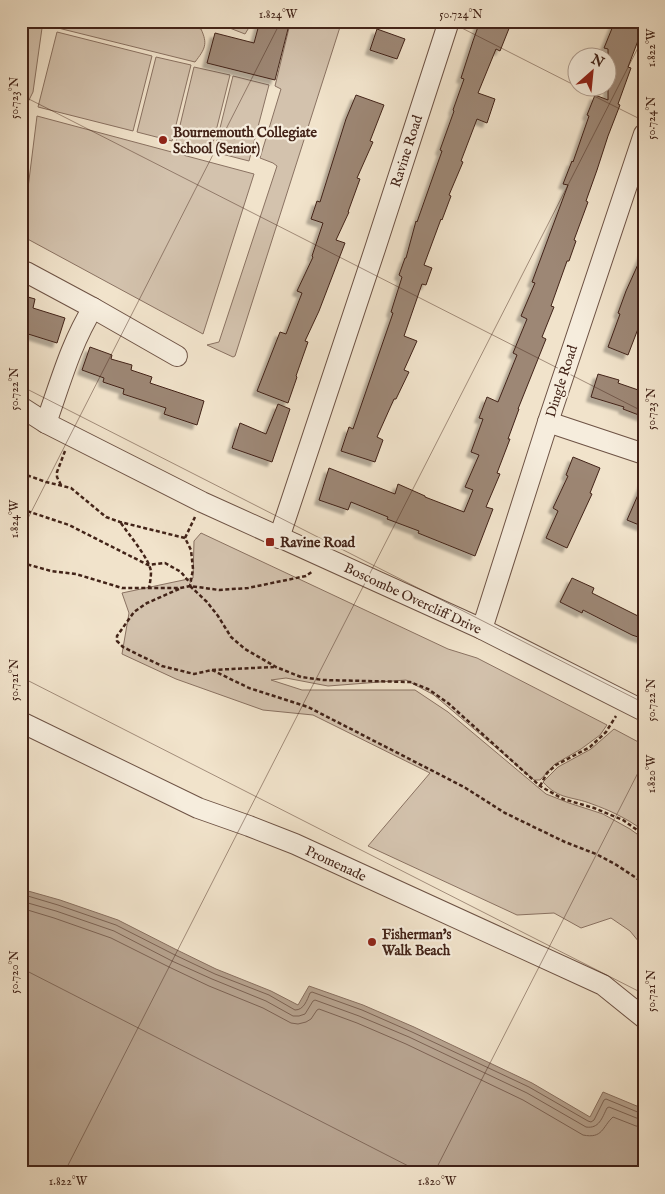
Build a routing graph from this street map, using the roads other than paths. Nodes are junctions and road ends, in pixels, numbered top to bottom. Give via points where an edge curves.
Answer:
1 (448, 21) edge
2 (644, 134) edge
3 (21, 271) edge
4 (92, 308) junction
5 (177, 356) dead end
6 (21, 407) edge
7 (548, 422) junction
8 (46, 423) junction
9 (644, 454) edge
10 (279, 538) junction
11 (482, 630) junction
12 (644, 711) edge
13 (21, 722) edge
14 (644, 1018) edge

1 - 10 street, Ravine Road
2 - 7 street, Dingle Road
3 - 4 street
4 - 5 street
4 - 8 street via 74,342
6 - 8 street, Boscombe Overcliff Drive
7 - 9 street
7 - 11 street, Dingle Road
8 - 10 street, Boscombe Overcliff Drive
10 - 11 street, Boscombe Overcliff Drive
11 - 12 street, Boscombe Overcliff Drive
13 - 14 street, Promenade via 198,808 295,844 602,985

